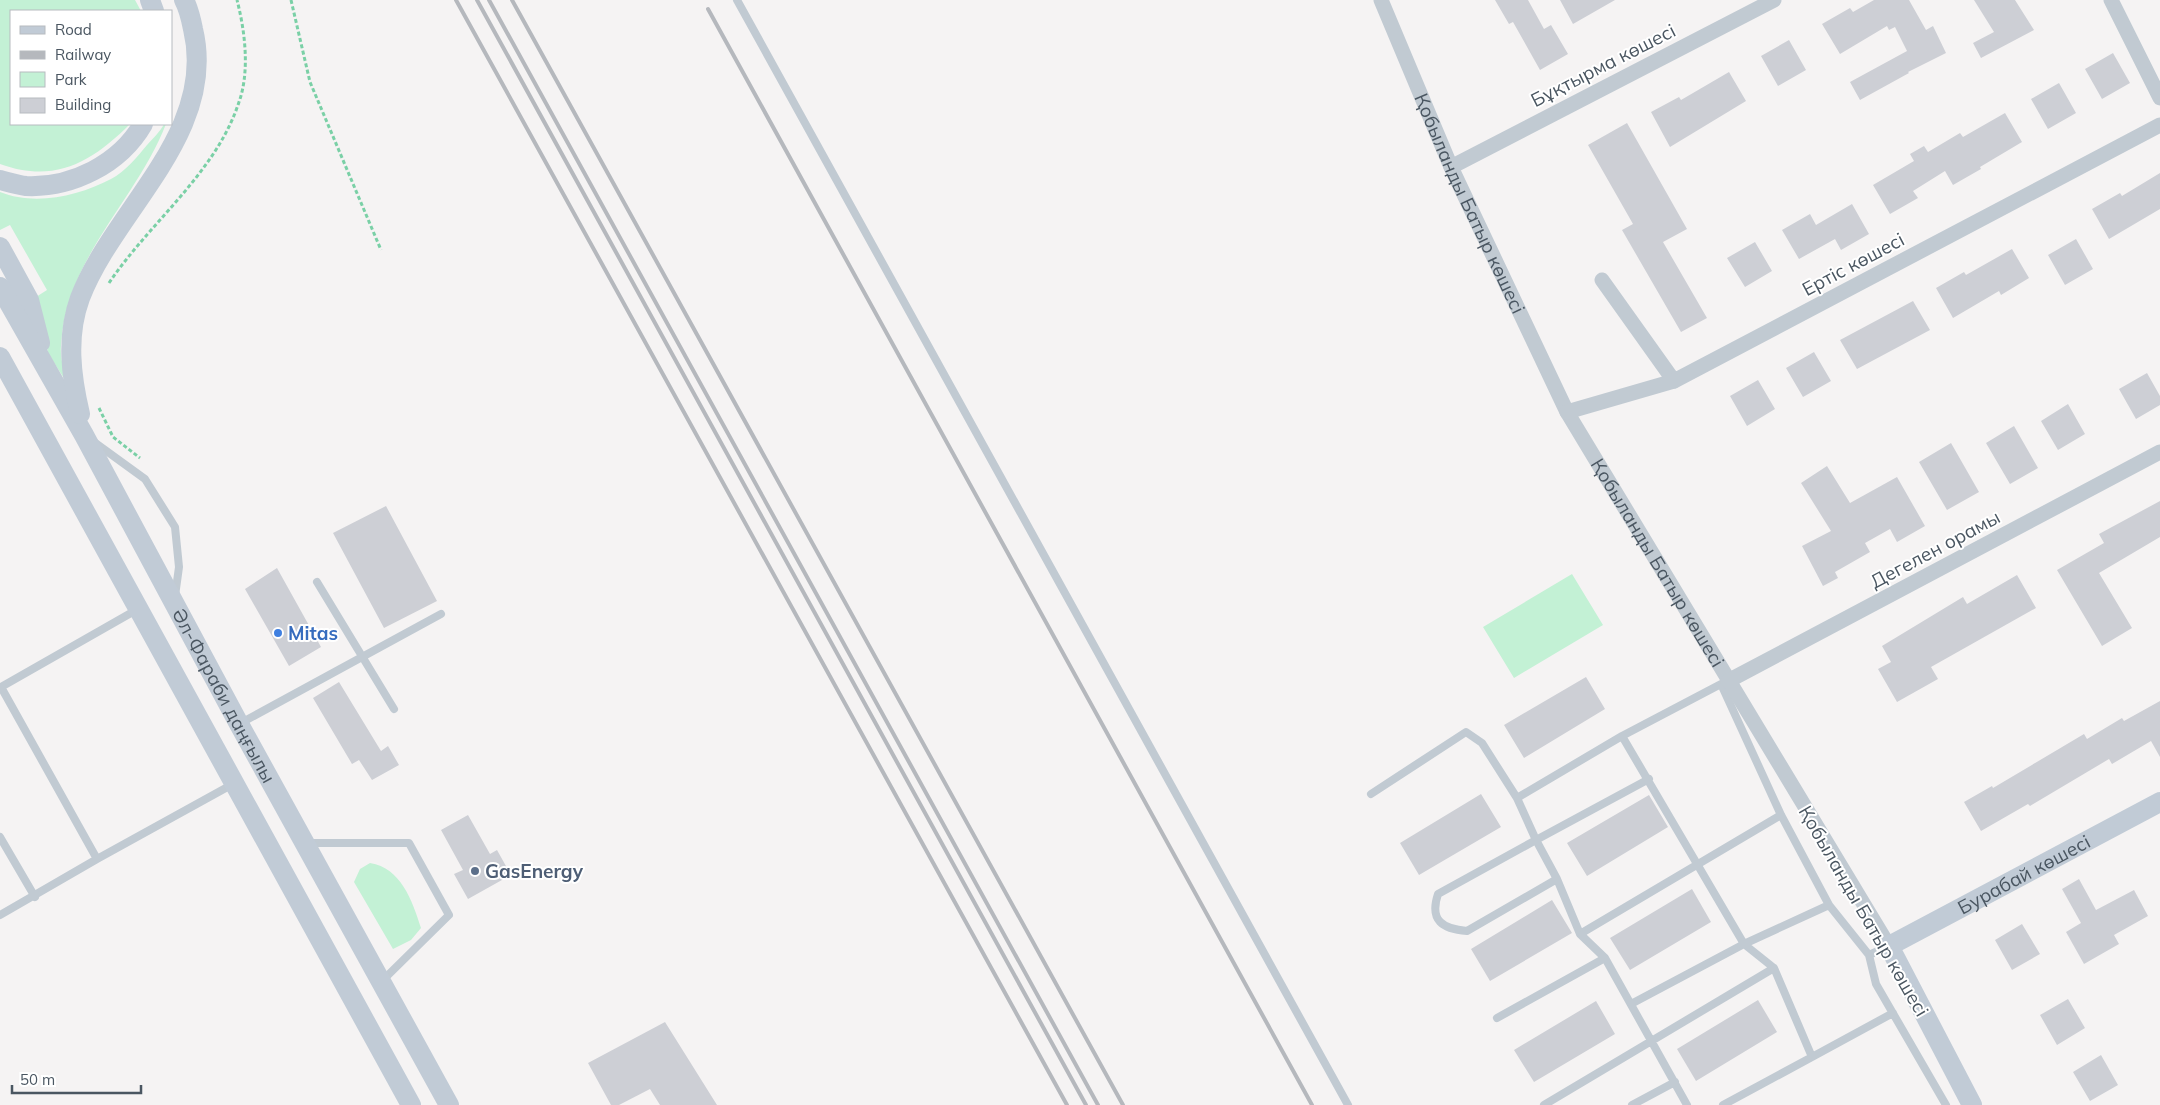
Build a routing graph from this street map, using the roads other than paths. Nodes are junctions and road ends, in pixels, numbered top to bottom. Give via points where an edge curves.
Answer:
1 (184, 0) edge
2 (737, 0) edge
3 (1381, 0) edge
4 (1774, 0) edge
5 (2111, 0) edge
6 (2160, 98) edge
7 (142, 125) edge
8 (2160, 125) edge
9 (1451, 166) junction
10 (0, 180) edge
11 (0, 247) edge
12 (1602, 280) dead end
13 (0, 287) edge
14 (0, 357) edge
15 (47, 369) junction
16 (0, 378) edge
17 (1674, 381) junction
18 (1567, 412) junction
19 (36, 421) junction
20 (84, 435) junction
21 (2160, 452) edge
22 (317, 582) dead end
23 (174, 600) junction
24 (138, 609) junction
25 (441, 614) dead end
26 (362, 657) junction
27 (1725, 682) junction
28 (0, 687) edge
29 (394, 709) dead end
30 (239, 724) junction
31 (1622, 736) junction
32 (1649, 779) junction
33 (236, 782) junction
34 (1371, 794) dead end
35 (1517, 798) junction
36 (2160, 802) edge
37 (1781, 815) junction
38 (0, 838) edge
39 (1536, 840) junction
40 (305, 843) junction
41 (97, 859) junction
42 (1698, 863) junction
43 (1557, 879) junction
44 (35, 897) junction
45 (1829, 905) junction
46 (0, 915) edge
47 (1580, 934) junction
48 (1744, 944) junction
49 (1889, 946) junction
50 (1869, 955) junction
51 (1605, 958) junction
52 (1774, 968) junction
53 (381, 982) junction
54 (1631, 1004) junction
55 (1893, 1013) junction
56 (1497, 1018) dead end
57 (1653, 1041) junction
58 (1812, 1057) junction
59 (1676, 1082) junction
60 (412, 1105) edge
61 (449, 1105) edge
62 (1348, 1105) edge
63 (1544, 1105) edge
64 (1632, 1105) edge
65 (1687, 1105) edge
66 (1723, 1105) edge
67 (1946, 1105) edge
68 (1972, 1105) edge

1 - 20 main road via 196,44 197,72 189,106 154,176 90,276 72,326 74,388
2 - 62 lane
3 - 9 street, Қобыланды Батыр көшесі
4 - 9 street, Бұқтырма көшесі
5 - 6 street
7 - 10 main road via 123,150 100,168 75,179 26,186
8 - 17 street, Ертіс көшесі
9 - 18 street, Қобыланды Батыр көшесі
11 - 15 main road via 29,300
12 - 17 street
13 - 15 main road, Әл-Фараби даңғылы
14 - 19 main road, Әл-Фараби даңғылы
15 - 20 main road, Әл-Фараби даңғылы
16 - 19 main road
17 - 18 street, Ертіс көшесі
18 - 27 street, Қобыланды Батыр көшесі
19 - 24 main road, Әл-Фараби даңғылы
20 - 23 main road, Әл-Фараби даңғылы
20 - 23 lane via 145,479 175,527 179,567
21 - 27 street, Дегелен орамы
22 - 26 lane
23 - 30 main road, Әл-Фараби даңғылы
24 - 28 lane
24 - 33 main road, Әл-Фараби даңғылы
25 - 26 lane
26 - 29 lane
26 - 30 lane
27 - 31 lane
27 - 37 lane
27 - 49 street, Қобыланды Батыр көшесі
28 - 41 lane
30 - 40 main road, Әл-Фараби даңғылы
31 - 32 lane
31 - 35 lane
32 - 39 lane
32 - 42 lane
33 - 41 lane
33 - 60 main road, Әл-Фараби даңғылы
34 - 35 lane via 1466,732 1482,743
35 - 39 lane
36 - 49 main road, Бурабай көшесі
37 - 42 lane
37 - 45 lane
38 - 44 lane
39 - 43 lane
39 - 43 lane via 1438,894 1434,906 1436,917 1452,930 1467,931
40 - 53 main road, Әл-Фараби даңғылы
40 - 53 lane via 409,843 445,907 449,915
41 - 44 lane
42 - 47 lane
42 - 48 lane
43 - 47 lane
44 - 46 lane
45 - 48 lane
45 - 50 lane
47 - 51 lane
48 - 52 lane
48 - 54 lane
49 - 50 lane
49 - 68 main road, Қобыланды Батыр көшесі
50 - 55 lane via 1876,984
51 - 54 lane
51 - 56 lane
52 - 57 lane
52 - 58 lane
53 - 61 main road, Әл-Фараби даңғылы
54 - 57 lane
55 - 58 lane
55 - 67 lane
57 - 59 lane
57 - 63 lane
58 - 66 lane
59 - 64 lane
59 - 65 lane

